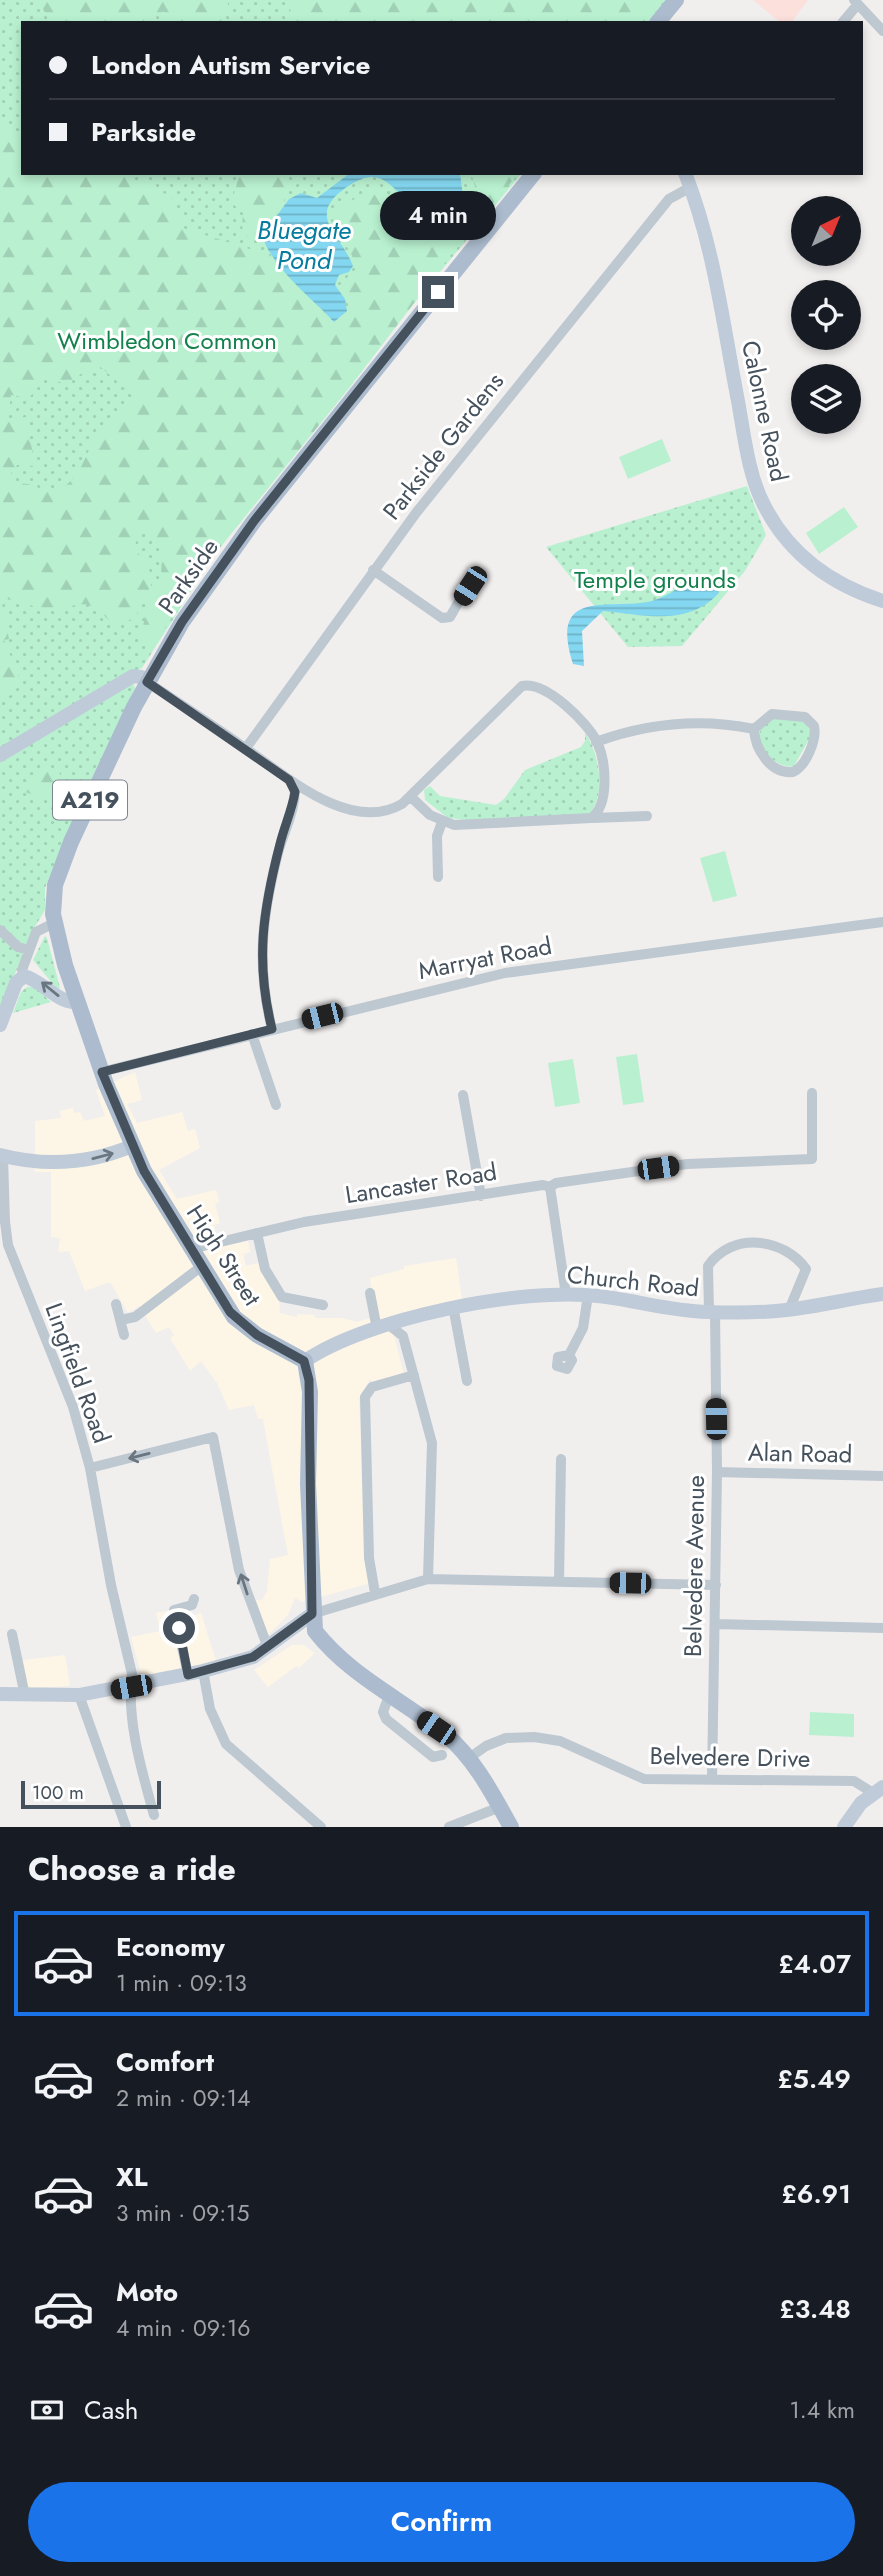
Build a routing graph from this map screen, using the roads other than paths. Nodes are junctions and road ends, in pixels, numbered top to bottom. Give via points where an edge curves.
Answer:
1 (676, 0) edge
2 (861, 3) edge
3 (659, 21) edge
4 (844, 21) edge
5 (883, 31) edge
6 (532, 175) edge
7 (688, 180) edge
8 (373, 570) junction
9 (474, 575) dead end
10 (883, 601) edge
11 (147, 682) junction
12 (754, 729) junction
13 (596, 742) junction
14 (246, 748) junction
15 (0, 755) edge
16 (294, 785) junction
17 (411, 797) junction
18 (647, 816) dead end
19 (591, 818) junction
20 (442, 822) junction
21 (438, 877) dead end
22 (883, 922) edge
23 (54, 923) junction
24 (0, 930) edge
25 (29, 950) junction
26 (24, 976) junction
27 (76, 1002) junction
28 (0, 1026) edge
29 (272, 1029) junction
30 (252, 1034) junction
31 (102, 1072) junction
32 (812, 1093) dead end
33 (463, 1095) dead end
34 (276, 1105) dead end
35 (132, 1146) junction
36 (2, 1156) edge
37 (550, 1187) junction
38 (481, 1196) junction
39 (257, 1233) junction
40 (191, 1249) junction
41 (202, 1266) junction
42 (370, 1293) dead end
43 (883, 1294) edge
44 (566, 1295) junction
45 (588, 1296) junction
46 (116, 1304) dead end
47 (323, 1305) dead end
48 (453, 1306) junction
49 (789, 1310) junction
50 (712, 1312) junction
51 (120, 1320) junction
52 (383, 1327) junction
53 (124, 1335) dead end
54 (569, 1355) dead end
55 (304, 1361) junction
56 (414, 1375) junction
57 (467, 1381) dead end
58 (561, 1460) dead end
59 (89, 1468) junction
60 (717, 1472) junction
61 (883, 1476) edge
62 (429, 1578) junction
63 (559, 1582) junction
64 (716, 1585) junction
65 (375, 1593) junction
66 (194, 1599) dead end
67 (312, 1614) junction
68 (715, 1624) junction
69 (883, 1628) edge
70 (12, 1634) dead end
71 (268, 1648) junction
72 (204, 1671) junction
73 (188, 1675) junction
74 (131, 1687) junction
75 (0, 1694) edge
76 (79, 1695) junction
77 (25, 1696) junction
78 (389, 1696) junction
79 (443, 1755) dead end
80 (469, 1758) junction
81 (712, 1779) junction
82 (878, 1790) edge
83 (500, 1807) junction
84 (154, 1815) dead end
85 (126, 1827) edge
86 (320, 1827) edge
87 (449, 1827) edge
88 (511, 1827) edge
89 (844, 1827) edge

1 - 3 main road
2 - 4 street
2 - 5 street
6 - 11 main road, Parkside / A219 via 254,521 182,622
7 - 8 street, Parkside Gardens
7 - 10 street, Calonne Road via 704,222 748,456 763,503 786,539 813,566 841,585
8 - 9 street via 442,618 450,617
8 - 14 street, Parkside Gardens
11 - 14 street
11 - 15 street via 133,676
11 - 23 main road, Parkside / A219 via 61,866 53,901
12 - 12 street via 759,752 787,773 799,770 816,732 805,717 772,714
12 - 13 street via 725,723 681,723
13 - 17 street via 553,696 535,686 522,686
13 - 19 street via 603,784 601,807
14 - 16 street
16 - 17 street via 363,813 391,811
16 - 29 street via 262,927 261,977
17 - 20 street
18 - 19 street
19 - 20 street via 467,825
20 - 21 street
22 - 29 street, Marryat Road via 516,971
23 - 25 street via 41,928
23 - 27 main road, Parkside / A219
24 - 25 street via 18,947
25 - 26 street
27 -> 26 street
26 - 28 street via 16,983
27 - 31 main road, Parkside / A219
29 - 30 street, Marryat Road
30 - 31 street, Marryat Road
30 - 34 street
31 - 35 main road, High Street / A219
32 - 37 street, Lancaster Road via 812,1164 687,1164
33 - 38 street
36 -> 35 street via 73,1163
35 - 40 main road, High Street / A219
36 - 59 street, Lingfield Road via 8,1245 73,1407
37 - 38 street, Lancaster Road
37 - 44 street
38 - 39 street, Lancaster Road
39 - 40 street, Lancaster Road
39 - 47 street via 265,1269 282,1297
40 - 41 main road, High Street / A219
41 - 51 street via 135,1317
41 - 55 main road, High Street / A219 via 241,1324
42 - 52 street
43 - 49 street, Church Road
44 - 45 street, Church Road
44 - 48 street, Church Road
45 - 50 street, Church Road
45 - 54 street via 583,1328
46 - 51 street
48 - 52 street, Church Road
48 - 57 street
49 - 50 street, Church Road
49 - 50 street via 806,1269 791,1251 754,1243 729,1247 708,1266
50 - 60 street, Belvedere Avenue
51 - 53 street
52 - 55 street, Church Road
52 - 56 street via 403,1336
55 - 67 main road via 310,1392
56 - 62 street via 432,1443
56 - 65 street via 372,1387 365,1397 369,1558
58 - 63 street
71 -> 59 street via 239,1570 212,1437
59 - 74 street, Lingfield Road
60 - 61 street, Alan Road
60 - 64 street, Belvedere Avenue
62 - 63 street
62 - 65 street
63 - 64 street
64 - 68 street, Belvedere Avenue
65 - 67 street
66 - 73 street via 190,1606 174,1610
67 - 71 street
67 - 78 main road via 315,1631 338,1657
68 - 69 street
68 - 81 street, Belvedere Avenue
70 - 77 street
71 - 72 street
72 - 73 street
72 - 86 street via 210,1709 226,1744
73 - 74 street
74 - 76 street
74 - 84 street, Lingfield Road via 142,1769
75 - 77 street
76 - 77 street
76 - 85 street
78 - 79 street via 383,1712 386,1719 433,1757
78 - 80 main road via 447,1735
80 - 81 street, Belvedere Drive via 506,1738 534,1737 560,1741 644,1779
80 - 83 main road
81 - 82 street, Belvedere Drive via 853,1781
82 - 89 street
83 - 87 street
83 - 88 main road

